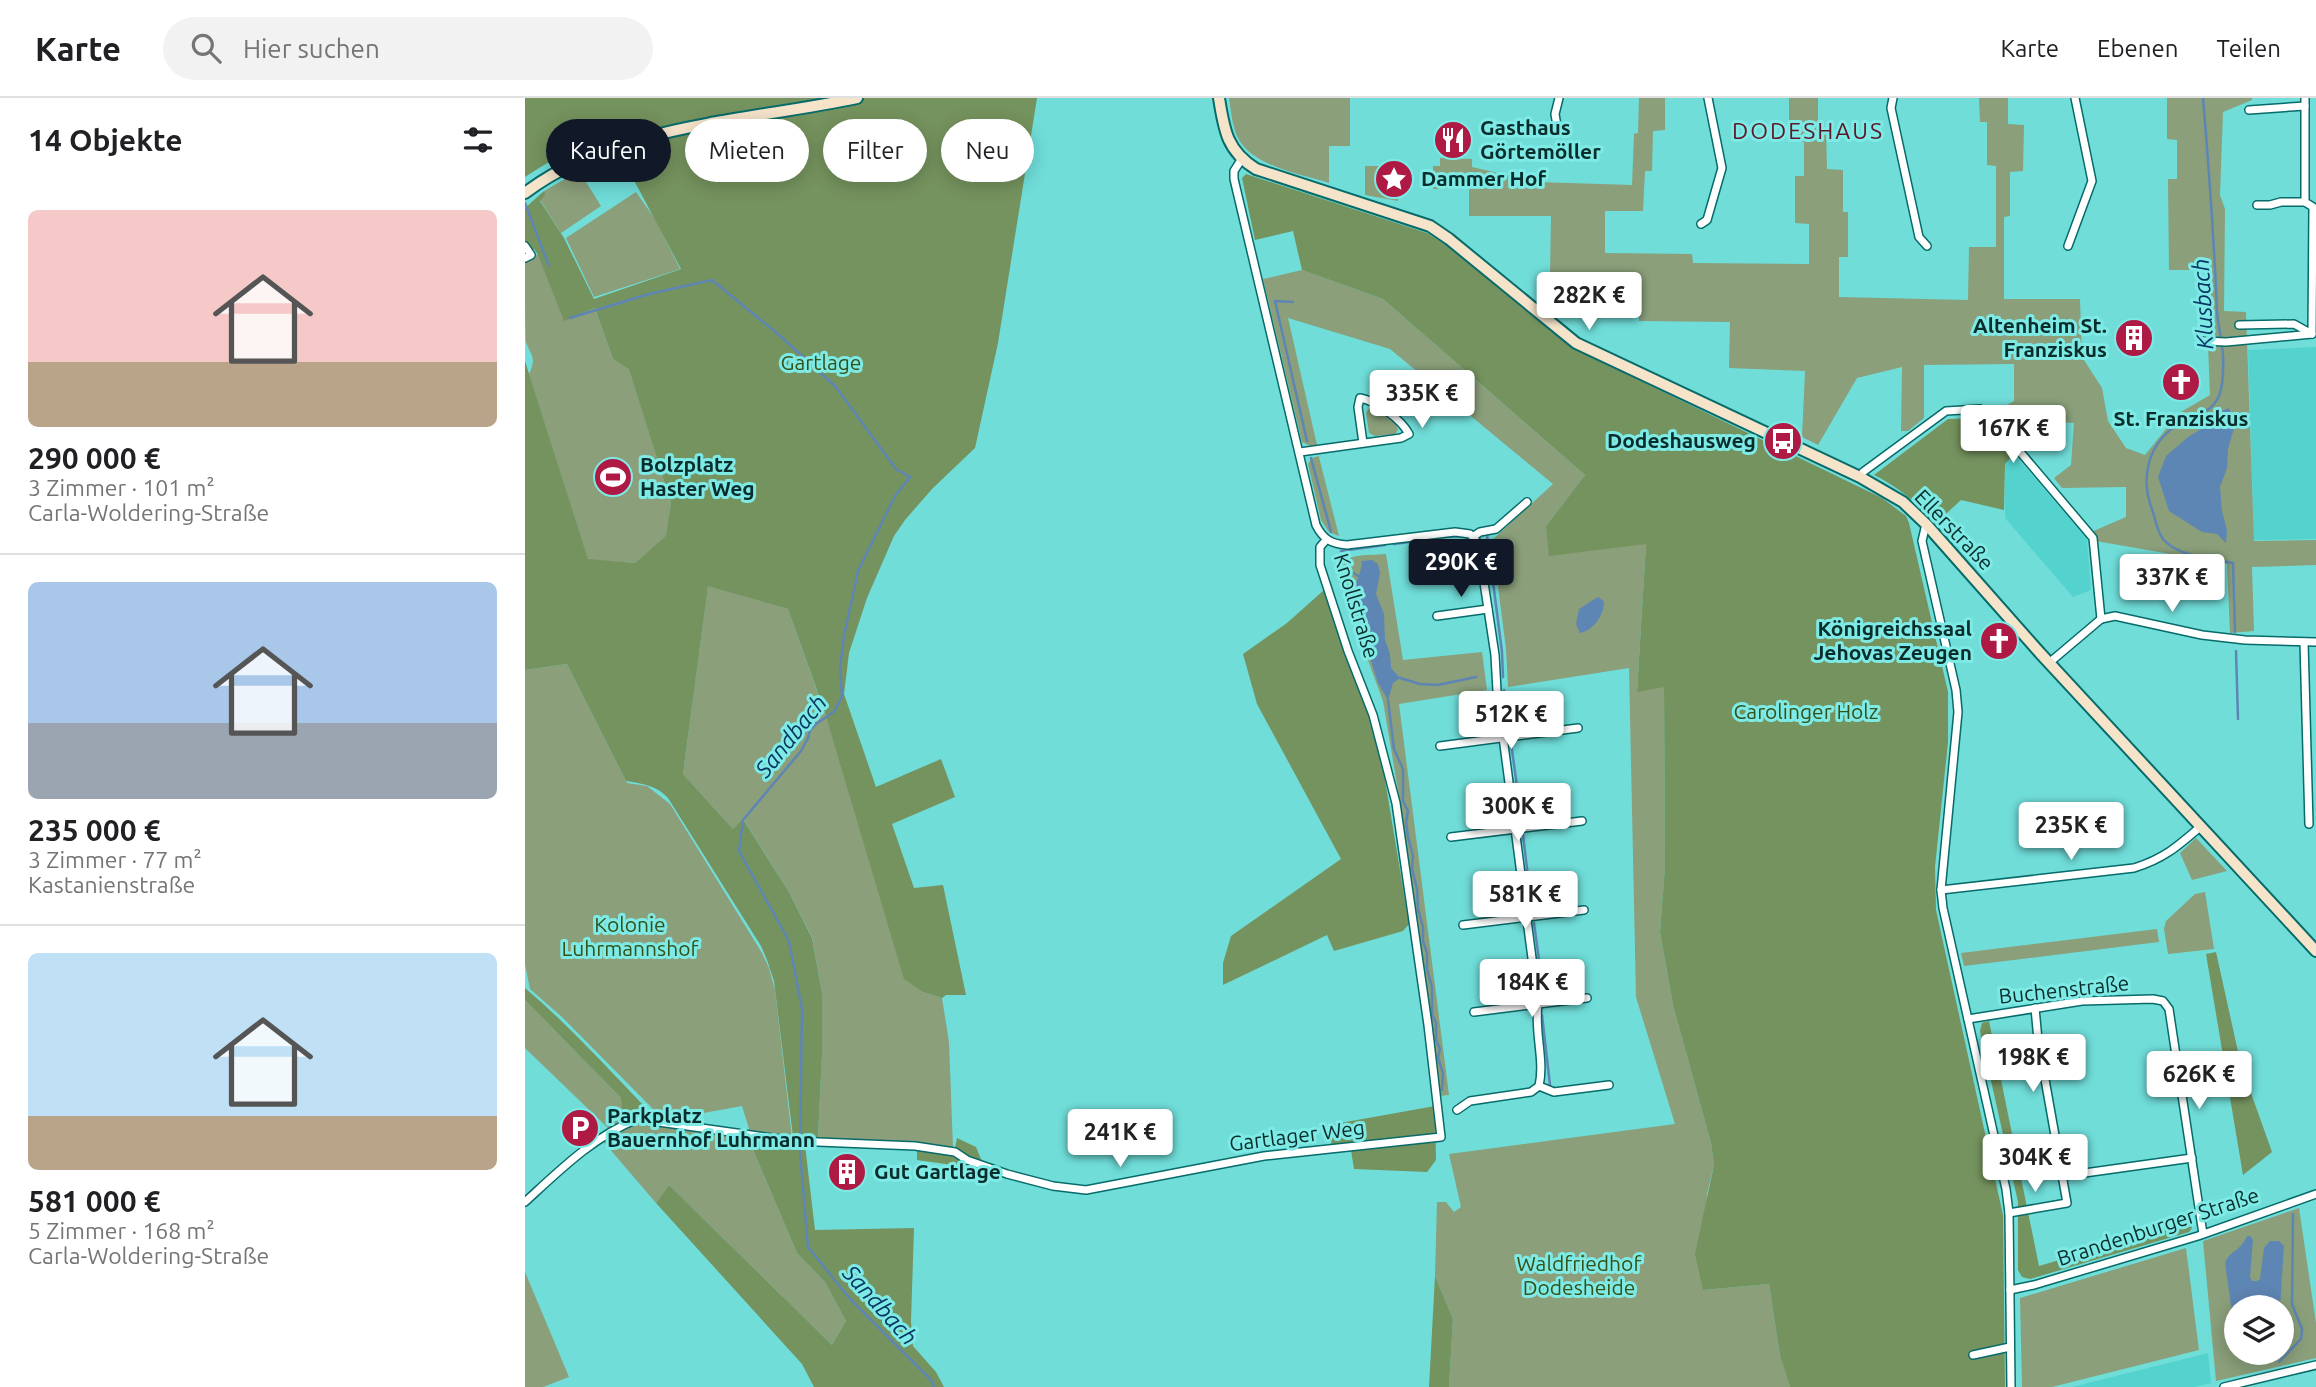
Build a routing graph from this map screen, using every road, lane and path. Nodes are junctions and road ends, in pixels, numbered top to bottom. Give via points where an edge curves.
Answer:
1 (857, 98) edge
2 (1219, 98) edge
3 (1559, 98) edge
4 (1708, 98) edge
5 (1893, 98) edge
6 (2075, 98) edge
7 (2305, 102) edge
8 (2249, 110) dead end
9 (1557, 126) dead end
10 (1241, 160) junction
11 (528, 191) edge
12 (2305, 202) junction
13 (2257, 205) dead end
14 (1701, 224) dead end
15 (525, 246) edge
16 (1927, 246) dead end
17 (2068, 246) dead end
18 (525, 258) edge
19 (2239, 325) dead end
20 (2314, 334) edge
21 (2203, 341) dead end
22 (1363, 443) junction
23 (1300, 452) junction
24 (1860, 477) junction
25 (1527, 502) dead end
26 (1926, 524) junction
27 (1474, 536) junction
28 (1326, 540) junction
29 (1488, 610) junction
30 (1437, 616) dead end
31 (2101, 619) junction
32 (2304, 642) junction
33 (2316, 642) edge
34 (2049, 663) junction
35 (1578, 728) dead end
36 (1504, 738) junction
37 (1440, 746) dead end
38 (1582, 821) dead end
39 (2309, 824) dead end
40 (2200, 827) junction
41 (1516, 829) junction
42 (1451, 837) dead end
43 (1941, 890) junction
44 (1584, 910) dead end
45 (1527, 917) junction
46 (1463, 925) dead end
47 (2316, 951) edge
48 (1587, 998) dead end
49 (1538, 1004) junction
50 (2035, 1008) junction
51 (1474, 1013) dead end
52 (1968, 1019) junction
53 (1609, 1085) dead end
54 (1539, 1086) junction
55 (1457, 1110) dead end
56 (1441, 1137) joint
57 (2192, 1158) junction
58 (2063, 1176) junction
59 (2316, 1194) edge
60 (525, 1202) edge
61 (2009, 1213) junction
62 (2203, 1234) junction
63 (2010, 1290) junction
64 (2010, 1347) junction
65 (1973, 1355) dead end
66 (2316, 1365) edge
67 (2011, 1387) edge
68 (2224, 1387) edge

1 - 11 street via 623,144 561,170
2 - 10 street via 1231,146
3 - 9 street
4 - 14 street via 1722,168 1707,220
5 - 16 street via 1891,108 1919,236
6 - 17 street via 2092,181
7 - 8 street
7 - 12 street
10 - 23 street, Knollstraße via 1234,179
10 - 24 street, Ellerstraße via 1256,169 1430,226 1576,343
12 - 13 street
12 - 20 street via 2313,207
15 - 18 street via 531,255
19 - 20 street via 2294,324
20 - 21 street
22 - 22 street via 1402,438 1409,433 1360,398
22 - 23 street
23 - 28 street, Knollstraße via 1316,525
24 - 26 street, Ellerstraße via 1903,502
24 - 31 street via 1946,411 1980,409 2093,538
25 - 27 street via 1496,529
26 - 34 street, Ellerstraße
26 - 43 street via 1922,541 1958,712
27 - 28 street via 1447,532 1347,545
27 - 29 street
28 - 56 street, Knollstraße via 1320,547 1320,565 1373,715 1397,803
29 - 30 street
29 - 36 street
31 - 32 street via 2115,616 2245,640
31 - 34 street
32 - 33 street
32 - 39 street
34 - 40 street, Ellerstraße
35 - 36 street
36 - 37 street
36 - 41 street
38 - 41 street
40 - 43 street via 2171,852 2134,868
40 - 47 street, Ellerstraße
41 - 42 street
41 - 45 street
43 - 52 street
44 - 45 street
45 - 46 street
45 - 49 street
48 - 49 street
49 - 51 street
49 - 54 street
50 - 52 street, Buchenstraße
50 - 57 street, Buchenstraße via 2082,1001 2163,1001 2169,1009
50 - 58 street
52 - 61 street
53 - 54 street via 1554,1092
54 - 55 street via 1531,1092 1470,1101
56 - 60 street, Gartlager Weg via 1264,1156 1086,1190 1007,1174 955,1152 795,1141 637,1119 614,1128 581,1151
57 - 58 street
57 - 62 street
58 - 61 street via 2067,1203
59 - 62 street, Brandenburger Straße
61 - 63 street
62 - 63 street, Brandenburger Straße
63 - 64 street
64 - 65 street
64 - 67 street
66 - 68 street

